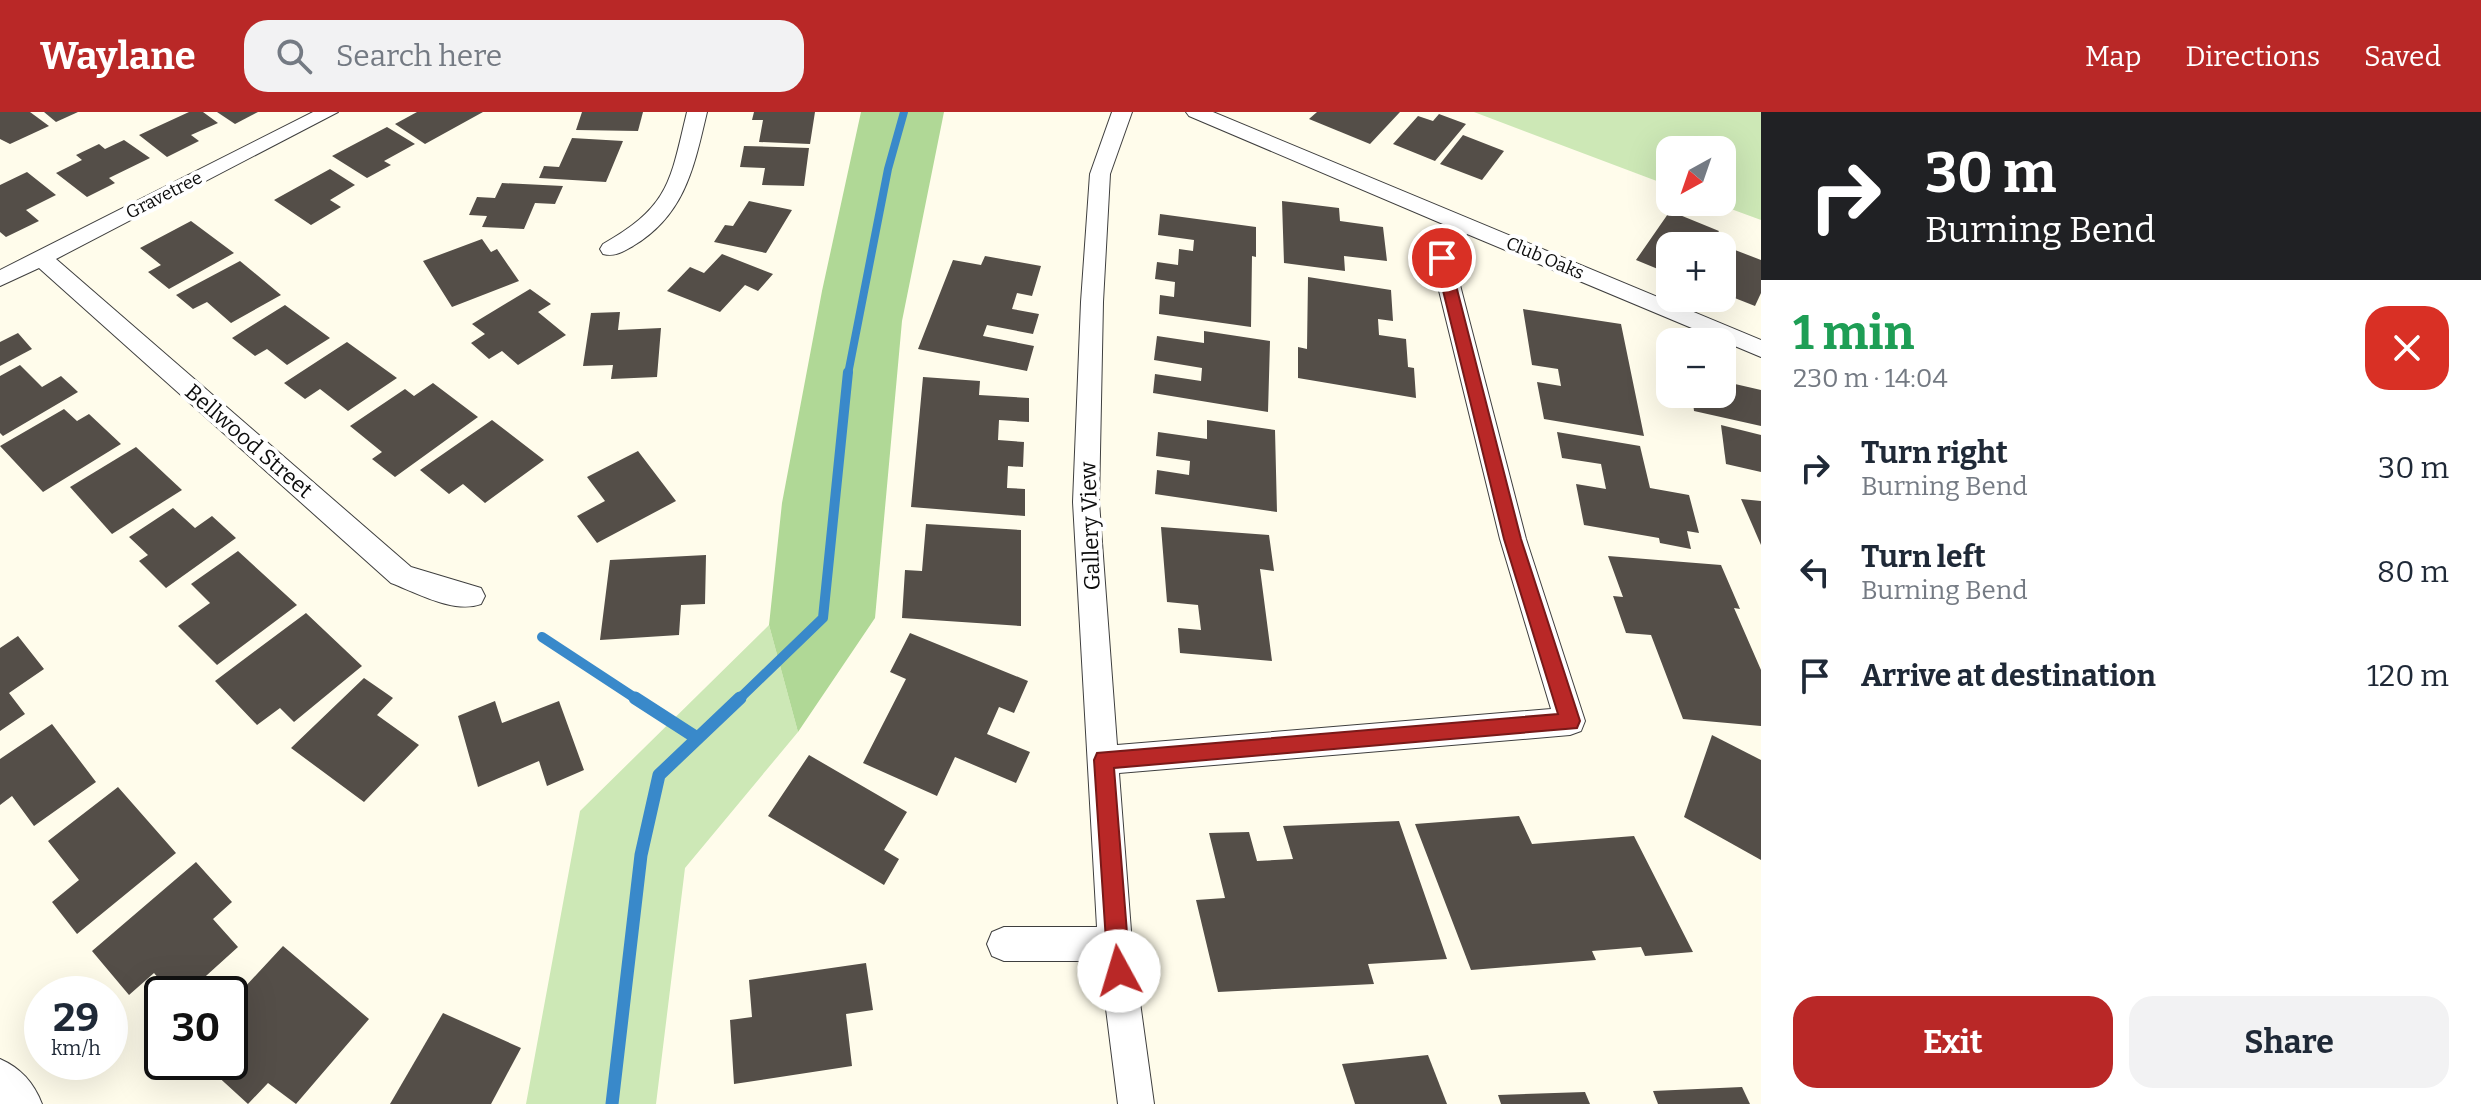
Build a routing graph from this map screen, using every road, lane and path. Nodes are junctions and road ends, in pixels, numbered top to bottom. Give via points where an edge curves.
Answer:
1 (328, 112) edge
2 (697, 112) edge
3 (1122, 112) edge
4 (1196, 112) edge
5 (1463, 224) junction
6 (611, 249) dead end
7 (41, 258) junction
8 (0, 279) edge
9 (1761, 349) edge
10 (471, 596) dead end
11 (1104, 760) junction
12 (1004, 944) dead end
13 (1115, 944) junction
14 (0, 1081) edge
15 (20, 1104) edge
16 (1136, 1104) edge

1 - 7 street, Gravetree
2 - 6 street via 672,202 656,220
3 - 11 street, Gallery View via 1100,174 1089,394 1086,502
4 - 5 street, Club Oaks
5 - 9 street, Club Oaks
5 - 11 street via 1442,258 1513,539 1570,721
7 - 8 street, Gravetree
7 - 10 street, Bellwood Street via 401,575
11 - 13 street, Gallery View
12 - 13 street
13 - 16 street, Gallery View
14 - 15 street

